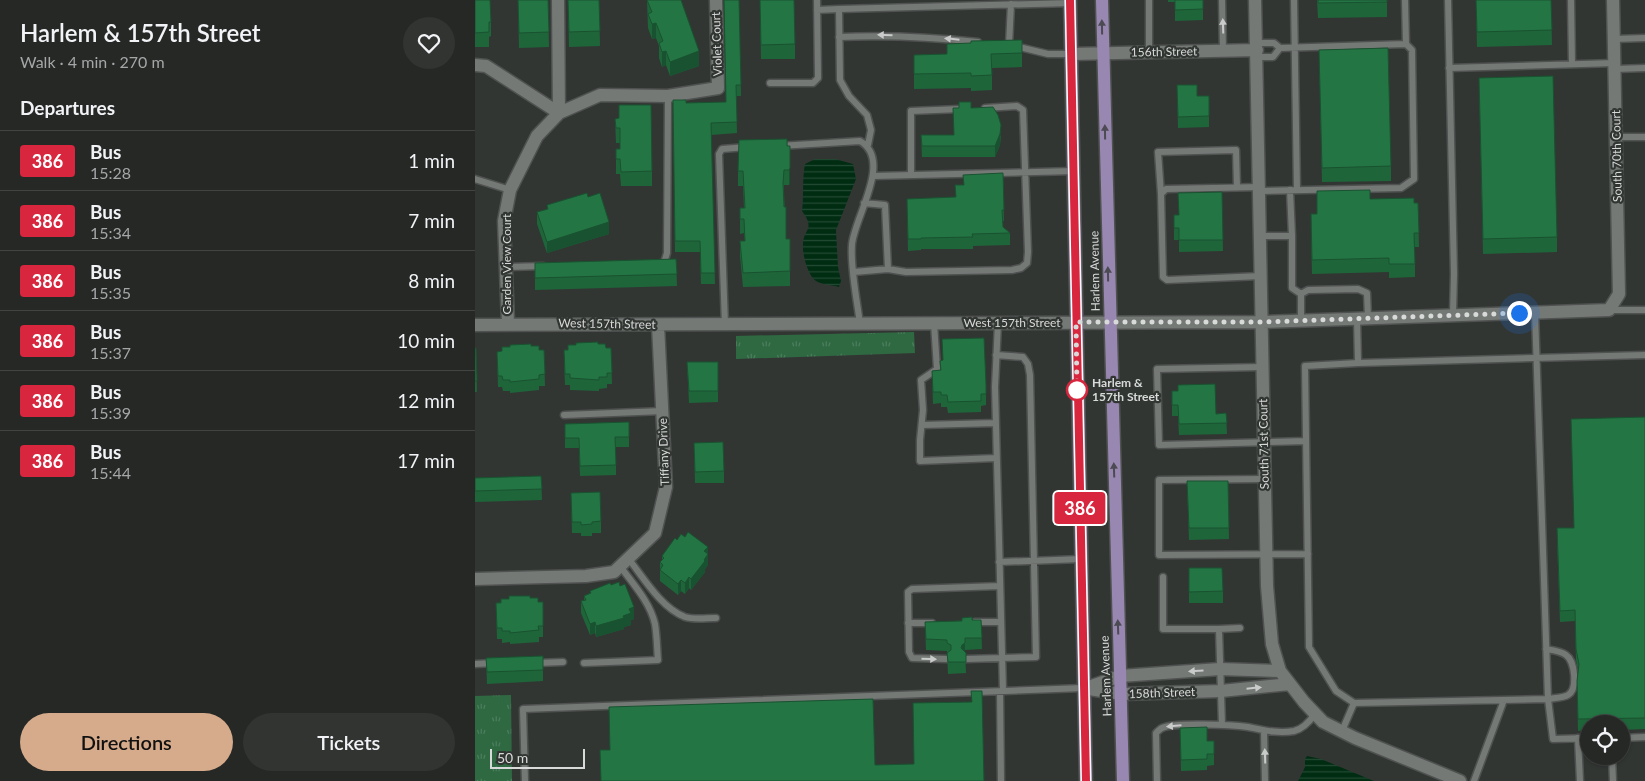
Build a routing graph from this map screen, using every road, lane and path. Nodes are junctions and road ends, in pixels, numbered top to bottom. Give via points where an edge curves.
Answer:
1 (558, 0) edge
2 (716, 0) edge
3 (817, 0) edge
4 (1101, 0) edge
5 (1149, 0) edge
6 (1222, 0) edge
7 (1255, 0) edge
8 (1294, 0) edge
9 (1405, 0) edge
10 (1448, 0) edge
11 (1571, 0) edge
12 (1613, 0) edge
13 (1071, 1) edge
14 (993, 2) edge
15 (1011, 4) junction
16 (817, 10) junction
17 (839, 10) junction
18 (839, 37) junction
19 (1645, 38) edge
20 (1614, 39) junction
21 (989, 43) edge
22 (999, 44) edge
23 (1009, 44) junction
24 (1407, 44) junction
25 (1295, 47) junction
26 (1280, 48) junction
27 (1257, 50) junction
28 (1223, 51) junction
29 (1149, 53) junction
30 (1071, 54) junction
31 (1103, 54) junction
32 (1572, 64) junction
33 (475, 65) edge
34 (1615, 66) junction
35 (1449, 68) junction
36 (1645, 68) edge
37 (770, 83) dead end
38 (718, 88) joint
39 (668, 96) junction
40 (969, 108) edge
41 (979, 108) edge
42 (559, 113) junction
43 (1617, 137) junction
44 (1645, 137) edge
45 (868, 145) junction
46 (775, 146) edge
47 (757, 147) edge
48 (1073, 171) junction
49 (1026, 172) junction
50 (911, 175) junction
51 (873, 176) junction
52 (475, 179) edge
53 (1237, 187) junction
54 (1260, 189) junction
55 (509, 190) junction
56 (1294, 190) junction
57 (1161, 194) junction
58 (865, 204) junction
59 (1261, 236) junction
60 (1292, 236) junction
61 (654, 264) edge
62 (546, 266) edge
63 (506, 267) junction
64 (888, 269) junction
65 (854, 272) junction
66 (1261, 276) junction
67 (1301, 294) junction
68 (1609, 310) junction
69 (1645, 310) edge
70 (1535, 313) junction
71 (1453, 314) junction
72 (1363, 318) junction
73 (1301, 320) junction
74 (1076, 322) junction
75 (1262, 322) junction
76 (934, 323) junction
77 (998, 323) junction
78 (1109, 323) junction
79 (475, 324) edge
80 (508, 324) junction
81 (725, 324) junction
82 (860, 324) junction
83 (658, 325) junction
84 (996, 355) junction
85 (1645, 355) edge
86 (1537, 359) junction
87 (1358, 363) junction
88 (1263, 367) junction
89 (663, 411) junction
90 (564, 415) dead end
91 (996, 423) junction
92 (922, 425) junction
93 (1306, 441) junction
94 (1264, 444) junction
95 (996, 458) junction
96 (1265, 480) junction
97 (1266, 554) junction
98 (1308, 554) junction
99 (1081, 559) junction
100 (1034, 560) junction
101 (624, 562) junction
102 (999, 562) junction
103 (1163, 577) dead end
104 (475, 579) edge
105 (1000, 586) junction
106 (716, 618) dead end
107 (964, 622) edge
108 (1001, 622) junction
109 (908, 623) junction
110 (936, 623) edge
111 (1219, 628) junction
112 (1239, 628) dead end
113 (1546, 649) junction
114 (1002, 658) junction
115 (947, 659) edge
116 (966, 659) edge
117 (563, 662) dead end
118 (584, 662) dead end
119 (505, 663) edge
120 (524, 663) edge
121 (475, 664) edge
122 (1220, 669) junction
123 (1280, 671) junction
124 (1120, 676) junction
125 (1290, 684) junction
126 (1083, 688) junction
127 (1002, 691) junction
128 (1221, 691) junction
129 (1121, 694) junction
130 (1548, 698) junction
131 (1504, 700) junction
132 (1354, 703) junction
133 (1315, 714) junction
134 (1222, 725) junction
135 (1264, 731) junction
136 (1342, 732) junction
137 (1645, 737) edge
138 (1578, 738) joint
139 (1630, 738) edge
140 (1612, 765) edge
141 (525, 781) edge
142 (1001, 781) edge
143 (1086, 781) edge
144 (1123, 781) edge
145 (1157, 781) edge
146 (1265, 781) edge
147 (1460, 781) edge
148 (1475, 781) edge
149 (1580, 781) edge
150 (1613, 781) edge

1 - 42 street
2 - 38 street, Violet Court
3 - 16 lane
31 -> 4 main road, Harlem Avenue
5 - 29 lane
28 -> 6 lane
7 - 27 street, South 71st Court
8 - 25 lane
9 - 24 lane
10 - 35 lane
11 - 32 lane
12 - 20 street, South 70th Court
13 - 15 lane
13 - 30 main road, Harlem Avenue
14 - 15 lane
14 - 17 lane
15 - 23 lane
16 - 17 lane
16 - 37 lane via 818,78 813,83
17 - 18 lane
21 -> 18 lane via 891,35
18 - 45 lane via 840,80 849,96 867,114 871,130
19 - 20 lane
20 - 34 street, South 70th Court
22 - 23 lane
23 - 30 lane via 1048,54
24 - 25 lane
24 - 56 lane via 1412,50 1414,179 1401,188
25 - 26 lane
25 - 56 lane
26 - 27 lane via 1274,43
26 - 27 lane via 1273,57
27 - 28 street, 156th Street
27 - 54 street, South 71st Court
28 - 29 street, 156th Street
29 - 31 street, 156th Street
30 - 31 street, 156th Street
30 - 48 main road, Harlem Avenue
78 -> 31 main road, Harlem Avenue
32 - 34 lane
32 - 35 lane
33 - 42 street via 486,66
34 - 36 lane
34 - 43 street, South 70th Court
35 - 71 lane
38 - 39 street, Garden View Court
39 - 42 street, Garden View Court via 600,95
39 - 61 lane via 667,253 664,263
40 - 50 lane via 911,111
41 - 49 lane via 1017,106 1023,110
42 - 55 street, Garden View Court via 537,136
43 - 44 lane
43 - 68 street, South 70th Court via 1619,294
45 - 46 lane via 860,141
45 - 51 lane via 873,153
47 - 81 lane via 722,149 719,154
48 - 49 lane
48 - 74 main road, Harlem Avenue
49 - 50 lane
49 - 64 lane via 1028,252 1027,263 1021,268 906,272
50 - 51 lane
51 - 58 lane
52 - 55 lane
53 - 54 lane
53 - 57 lane via 1167,189
53 - 57 lane via 1236,150 1158,152
54 - 56 lane
54 - 59 street, South 71st Court
55 - 63 street, Garden View Court via 505,221
56 - 60 lane
57 - 66 lane via 1163,277 1167,280
58 - 64 lane via 885,205
58 - 65 lane via 852,243
59 - 60 lane
59 - 66 street, South 71st Court
60 - 67 lane via 1292,288
62 - 63 lane
63 - 80 street, Garden View Court
64 - 65 lane
65 - 82 lane
66 - 75 street, South 71st Court
67 - 72 lane via 1308,290 1358,289 1367,293
67 - 73 lane
68 - 69 lane
68 - 70 street, West 157th Street
70 - 71 street, West 157th Street
70 - 86 lane
71 - 72 street, West 157th Street
72 - 73 street, West 157th Street
72 - 87 lane
73 - 75 street, West 157th Street
74 - 77 street, West 157th Street
74 - 78 street, West 157th Street
74 - 99 main road, Harlem Avenue
75 - 78 street, West 157th Street
75 - 88 street, South 71st Court
76 - 77 street, West 157th Street
76 - 82 street, West 157th Street
76 - 92 lane via 937,369 921,380
77 - 84 lane
124 -> 78 main road, Harlem Avenue
79 - 80 street, West 157th Street
80 - 83 street, West 157th Street
81 - 82 street, West 157th Street
81 - 83 street, West 157th Street
83 - 89 street, Tiffany Drive
84 - 91 lane
84 - 100 lane via 1023,357 1031,375
85 - 86 lane
86 - 87 lane
86 - 113 lane
87 - 93 lane via 1305,366
88 - 94 street, South 71st Court
88 - 94 lane via 1157,369 1159,445
89 - 90 lane
89 - 101 street, Tiffany Drive via 667,487 655,533
91 - 92 lane
91 - 95 lane
92 - 95 lane via 920,461
93 - 94 lane
93 - 98 lane
94 - 96 street, South 71st Court
95 - 102 lane
96 - 97 street, South 71st Court
96 - 97 lane via 1159,480 1159,554
97 - 98 lane
97 - 123 street, South 71st Court via 1271,644
98 - 132 lane via 1309,647 1336,691
99 - 100 lane
99 - 126 main road, Harlem Avenue
100 - 102 lane
100 - 114 lane via 1036,657
101 - 104 street, Tiffany Drive via 614,572 586,576
101 - 106 lane via 675,611 685,617
101 - 118 lane via 650,608 658,660
102 - 105 lane
103 - 111 lane via 1163,629
105 - 108 lane
105 - 109 lane via 912,589 908,592
107 - 108 lane
108 - 114 lane
109 - 110 lane
109 -> 115 lane via 912,658
111 - 112 lane
111 - 122 lane
113 - 130 lane
113 - 130 lane via 1565,654 1573,667 1572,690 1567,695
114 - 116 lane
114 - 127 lane
117 - 120 lane
119 - 121 lane
122 - 123 street, 158th Street
122 -> 124 street, 158th Street
122 - 128 lane
123 - 125 street, South 71st Court
124 - 126 street, 158th Street
124 - 129 main road, Harlem Avenue
128 -> 125 street, 158th Street
125 - 133 street, South 71st Court
126 - 127 lane
126 - 129 street, 158th Street
126 - 143 main road, Harlem Avenue
127 - 141 lane via 523,709
127 - 142 lane
128 - 129 street, 158th Street
128 - 134 lane
129 - 144 main road, Harlem Avenue
130 - 131 lane
130 - 138 lane via 1553,739
131 - 132 lane
131 - 148 lane
132 - 136 lane
133 - 135 lane via 1296,730
133 - 136 street, South 71st Court
134 - 135 lane
134 -> 145 lane via 1163,727 1156,733
146 -> 135 lane
136 - 147 street, South 71st Court
137 - 139 lane
138 - 149 lane
140 - 150 lane

